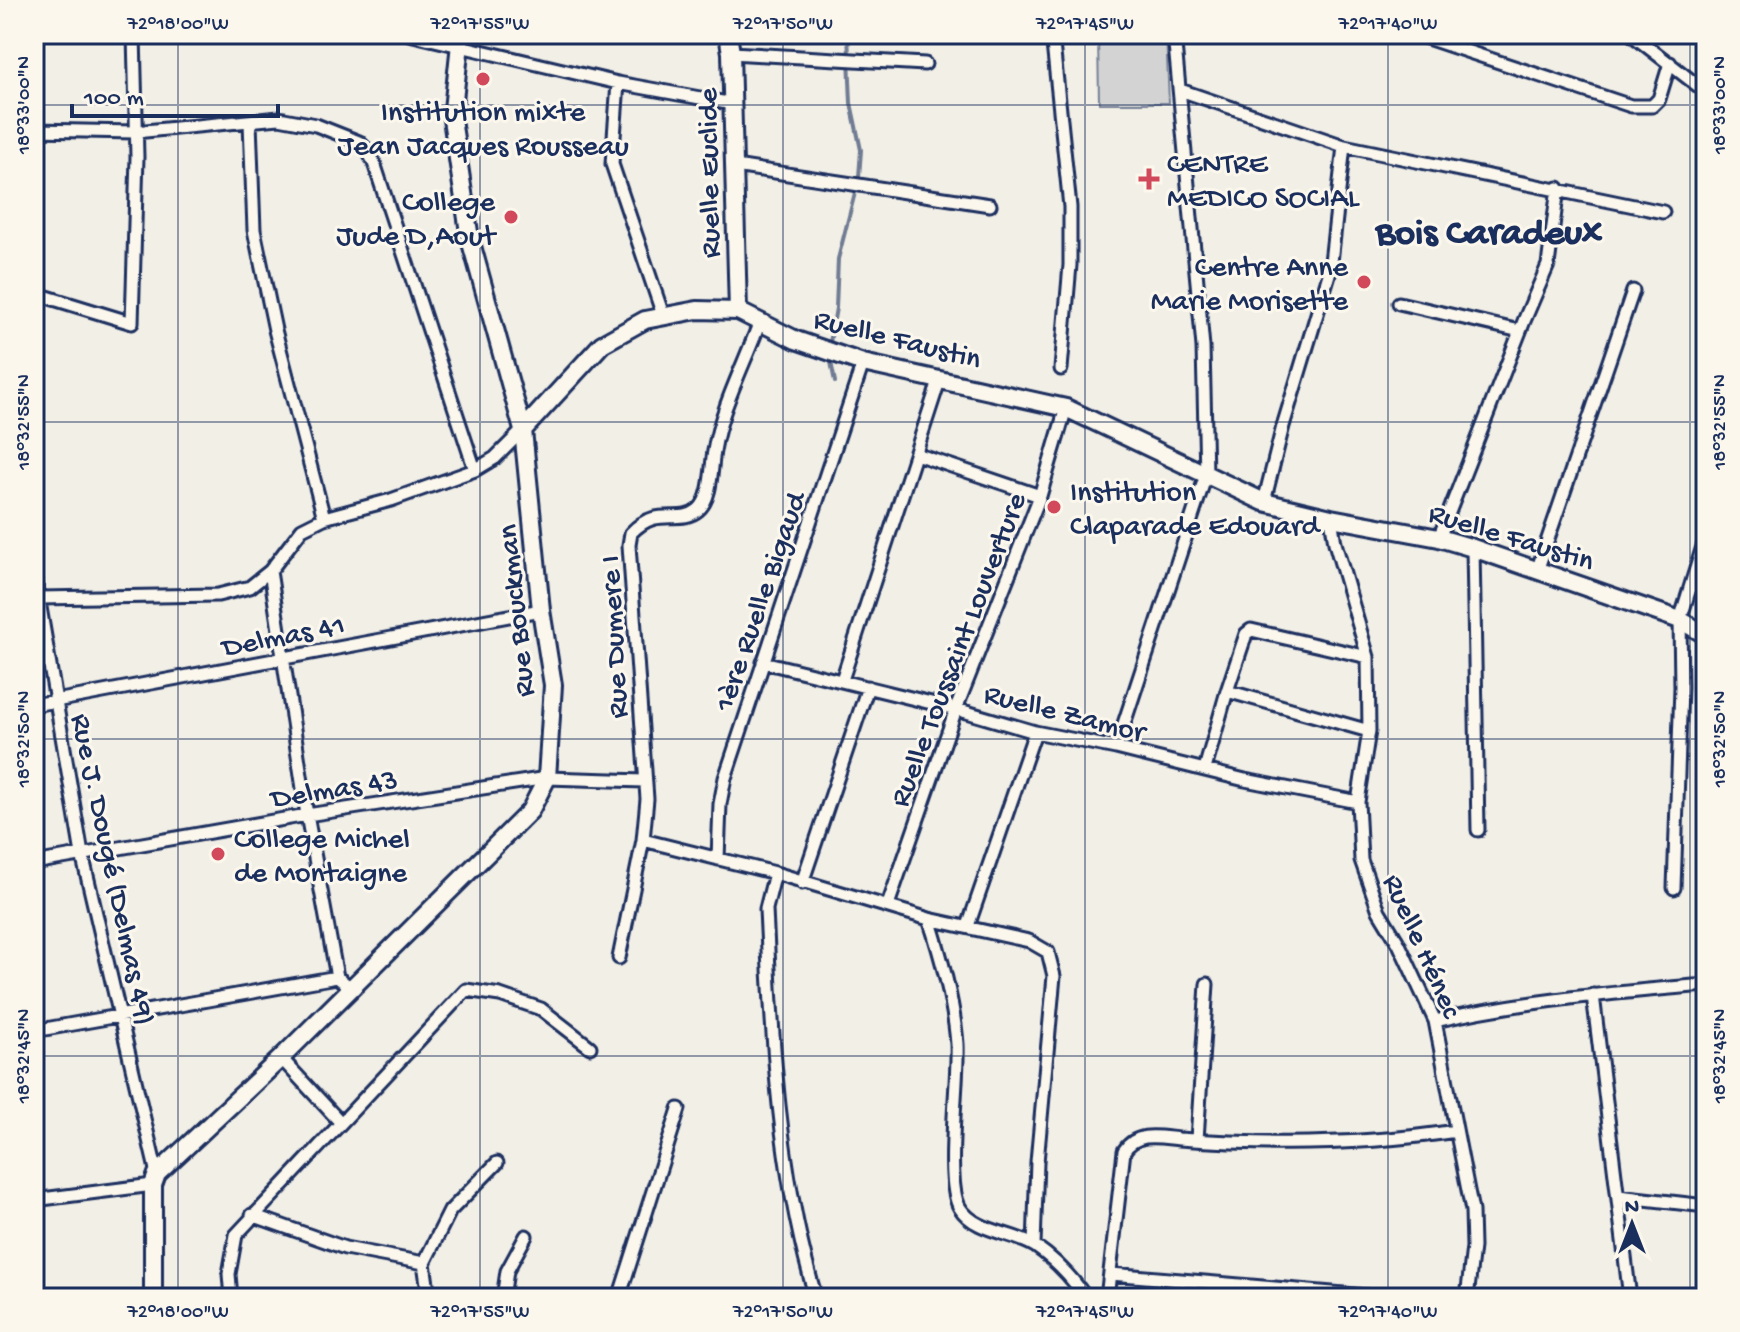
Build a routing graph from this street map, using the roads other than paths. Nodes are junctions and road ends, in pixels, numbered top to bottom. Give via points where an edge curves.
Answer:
1 (134, 34) edge
2 (409, 34) edge
3 (728, 34) edge
4 (1052, 34) edge
5 (1174, 34) edge
6 (1415, 34) edge
7 (1631, 34) edge
8 (461, 39) edge
9 (731, 53) junction
10 (1670, 63) junction
11 (925, 64) dead end
12 (618, 83) junction
13 (1180, 90) junction
14 (1706, 92) edge
15 (733, 104) junction
16 (250, 122) junction
17 (34, 130) edge
18 (135, 132) junction
19 (1344, 146) junction
20 (735, 166) junction
21 (1558, 188) junction
22 (990, 205) dead end
23 (1663, 212) dead end
24 (1633, 291) dead end
25 (34, 293) edge
26 (1399, 303) dead end
27 (738, 311) junction
28 (663, 315) junction
29 (759, 324) junction
30 (1520, 331) junction
31 (863, 363) junction
32 (1061, 369) dead end
33 (940, 378) junction
34 (1066, 408) junction
35 (523, 430) junction
36 (916, 454) junction
37 (475, 470) junction
38 (1206, 475) junction
39 (1040, 496) junction
40 (1264, 502) junction
41 (324, 518) junction
42 (1331, 518) junction
43 (1706, 537) edge
44 (1439, 538) junction
45 (1473, 548) junction
46 (270, 571) junction
47 (1537, 571) junction
48 (34, 572) edge
49 (39, 598) junction
50 (541, 610) junction
51 (1680, 620) junction
52 (1706, 635) edge
53 (1368, 657) junction
54 (283, 659) junction
55 (763, 662) junction
56 (842, 680) junction
57 (868, 687) junction
58 (1227, 691) junction
59 (55, 701) junction
60 (34, 705) edge
61 (956, 709) junction
62 (1369, 731) junction
63 (1035, 732) junction
64 (1116, 748) junction
65 (1205, 769) junction
66 (547, 778) junction
67 (644, 781) junction
68 (1358, 802) junction
69 (307, 815) junction
70 (1478, 830) dead end
71 (643, 840) junction
72 (82, 854) junction
73 (718, 859) junction
74 (34, 863) edge
75 (775, 873) junction
76 (802, 883) junction
77 (1674, 888) dead end
78 (888, 905) junction
79 (929, 919) junction
80 (968, 926) junction
81 (619, 958) dead end
82 (337, 977) junction
83 (1207, 984) dead end
84 (1706, 985) edge
85 (351, 988) junction
86 (1593, 995) junction
87 (120, 1015) junction
88 (1435, 1021) junction
89 (34, 1031) edge
90 (590, 1047) dead end
91 (281, 1058) junction
92 (679, 1109) dead end
93 (341, 1123) junction
94 (1456, 1131) junction
95 (1197, 1140) junction
96 (497, 1163) dead end
97 (155, 1179) junction
98 (1618, 1196) junction
99 (34, 1200) edge
100 (1706, 1206) edge
101 (252, 1215) junction
102 (526, 1236) dead end
103 (1034, 1245) junction
104 (424, 1263) junction
105 (1111, 1274) junction
106 (1367, 1296) dead end
107 (153, 1298) edge
108 (231, 1298) edge
109 (429, 1298) edge
110 (503, 1298) edge
111 (619, 1298) edge
112 (816, 1298) edge
113 (1086, 1298) edge
114 (1107, 1298) edge
115 (1467, 1298) edge
116 (1630, 1298) edge

1 - 18 street
2 - 8 street
3 - 9 street, Ruelle Euclide
4 - 32 street via 1070,207
5 - 13 street
6 - 10 street via 1631,106 1652,106 1659,99
7 - 10 street
8 - 12 street
8 - 35 street, Rue Bouckman via 452,119 470,239
9 - 11 street
9 - 15 street, Ruelle Euclide
10 - 14 street
12 - 15 street
12 - 28 street via 612,164
13 - 19 street
13 - 38 street via 1203,347
15 - 20 street, Ruelle Euclide
16 - 18 street
16 - 37 street via 279,118 316,125 359,142 368,151
16 - 41 street via 254,230
17 - 18 street
18 - 25 street via 132,323
19 - 21 street
19 - 40 street via 1330,271
20 - 22 street
20 - 27 street, Ruelle Euclide
21 - 23 street
21 - 30 street via 1548,265
24 - 47 street
26 - 30 street
27 - 28 street
27 - 29 street, Ruelle Faustin
28 - 35 street via 602,344
29 - 31 street, Ruelle Faustin
29 - 67 street, Rue Dumere I via 714,446 699,510 651,518 631,533
30 - 44 street
31 - 33 street, Ruelle Faustin
31 - 55 street, 1ère Ruelle Bigaud
33 - 34 street, Ruelle Faustin
33 - 36 street
34 - 38 street, Ruelle Faustin
34 - 39 street, Ruelle Toussaint Louverture
35 - 37 street
35 - 50 street, Rue Bouckman
36 - 39 street
36 - 56 street
37 - 41 street
38 - 40 street, Ruelle Faustin
38 - 64 street
39 - 61 street, Ruelle Toussaint Louverture
40 - 42 street, Ruelle Faustin
41 - 46 street via 302,529
42 - 44 street, Ruelle Faustin
42 - 53 street, Ruelle Hénec
43 - 51 street
44 - 45 street, Ruelle Faustin
45 - 47 street, Ruelle Faustin
45 - 70 street
46 - 49 street via 250,587 218,595
46 - 54 street
47 - 51 street, Ruelle Faustin
48 - 49 street, Rue J. Dougé (Delmas 49)
49 - 59 street, Rue J. Dougé (Delmas 49)
50 - 54 street, Delmas 41
50 - 66 street, Rue Bouckman via 553,685
51 - 52 street, Ruelle Faustin
51 - 77 street
53 - 58 street via 1254,629 1246,634
53 - 62 street, Ruelle Hénec
54 - 59 street, Delmas 41
54 - 69 street
55 - 56 street, Ruelle Zamor
55 - 73 street, 1ère Ruelle Bigaud via 725,778
56 - 57 street, Ruelle Zamor
57 - 61 street, Ruelle Zamor
57 - 76 street
58 - 62 street
58 - 65 street
59 - 60 street, Delmas 41
59 - 72 street, Rue J. Dougé (Delmas 49)
61 - 63 street, Ruelle Zamor
61 - 78 street, Ruelle Toussaint Louverture
62 - 68 street, Ruelle Hénec
63 - 64 street, Ruelle Zamor
63 - 80 street
64 - 65 street, Ruelle Zamor
65 - 68 street, Ruelle Zamor
66 - 67 street, Delmas 43
66 - 69 street, Delmas 43
66 - 85 street, Rue Bouckman via 530,811
67 - 71 street, Rue Dumere I
68 - 88 street, Ruelle Hénec via 1361,860 1379,911
69 - 72 street, Delmas 43
69 - 82 street
71 - 73 street
71 - 81 street, Rue Dumere I
72 - 74 street, Delmas 43
72 - 87 street, Rue J. Dougé (Delmas 49)
73 - 75 street
75 - 76 street
75 - 112 street via 766,909 786,1167
76 - 78 street
78 - 79 street
79 - 80 street
79 - 103 street via 957,1042 954,1197 972,1221
80 - 103 street via 1029,941 1048,952 1054,976
82 - 85 street
82 - 87 street
83 - 95 street
84 - 86 street
85 - 91 street, Rue Bouckman
86 - 88 street
86 - 98 street
87 - 89 street
87 - 97 street, Rue J. Dougé (Delmas 49)
88 - 94 street, Ruelle Hénec
90 - 93 street via 541,1009 466,990
91 - 93 street
91 - 97 street, Rue Bouckman
92 - 111 street
93 - 101 street
94 - 95 street via 1347,1143
94 - 115 street, Ruelle Hénec via 1472,1211
95 - 105 street via 1147,1136 1124,1151
96 - 104 street via 450,1211
97 - 99 street
97 - 107 street
98 - 100 street
98 - 116 street
101 - 104 street via 345,1248
101 - 108 street via 236,1235 231,1254
102 - 110 street via 507,1271
103 - 113 street
104 - 109 street
105 - 106 street
105 - 114 street

